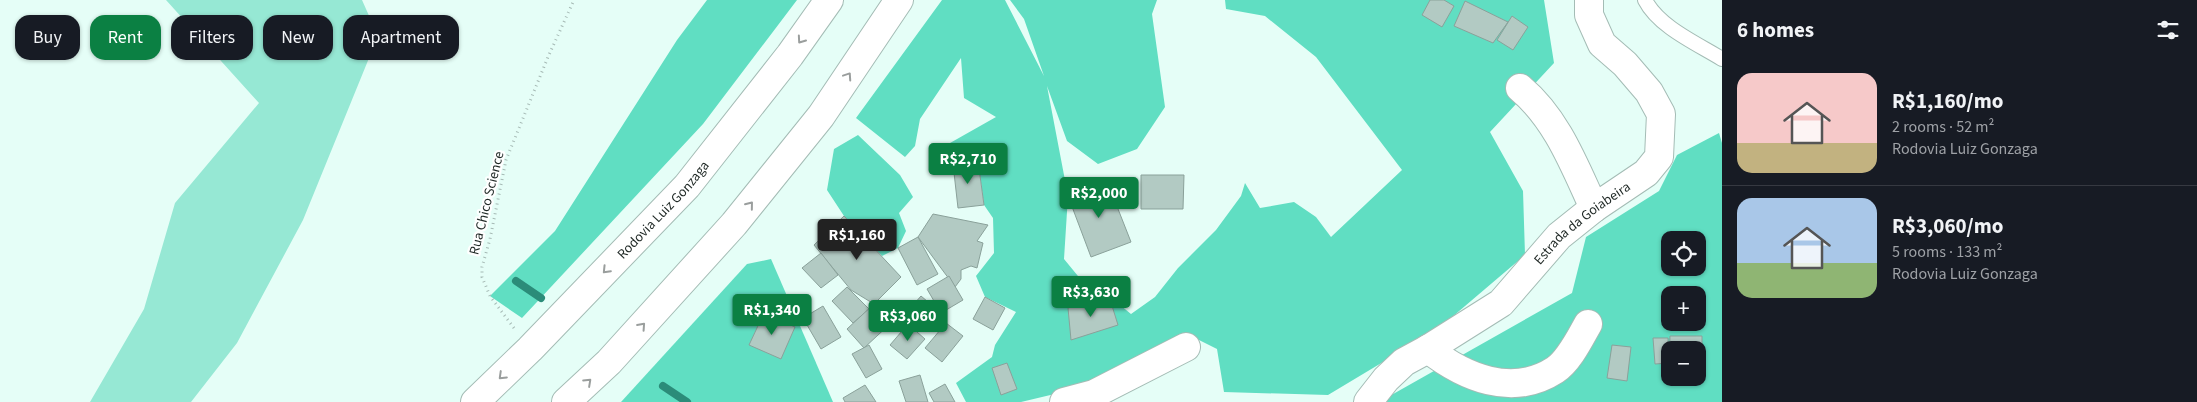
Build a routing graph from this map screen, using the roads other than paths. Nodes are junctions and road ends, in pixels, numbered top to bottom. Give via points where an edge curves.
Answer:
1 (829, 0) edge
2 (900, 0) edge
3 (1589, 0) edge
4 (1645, 0) edge
5 (1722, 59) edge
6 (1520, 88) dead end
7 (1594, 208) junction
8 (1588, 324) dead end
9 (1186, 347) dead end
10 (1428, 349) junction
11 (475, 402) edge
12 (566, 402) edge
13 (1064, 402) edge
14 (1368, 402) edge

1 -> 11 main road, Rodovia Luiz Gonzaga via 687,186
12 -> 2 main road via 610,362 734,224 821,116
3 - 7 main road, Estrada da Goiabeira via 1589,15 1602,44 1649,92 1660,114 1659,157 1646,174
4 - 5 lane via 1650,10 1672,28
6 - 7 main road via 1536,102 1560,137
7 - 10 main road, Estrada da Goiabeira via 1559,236 1501,303
8 - 10 main road via 1555,370 1530,381 1509,385 1449,366
9 - 13 main road via 1094,394
10 - 14 main road, Estrada da Goiabeira via 1404,362

